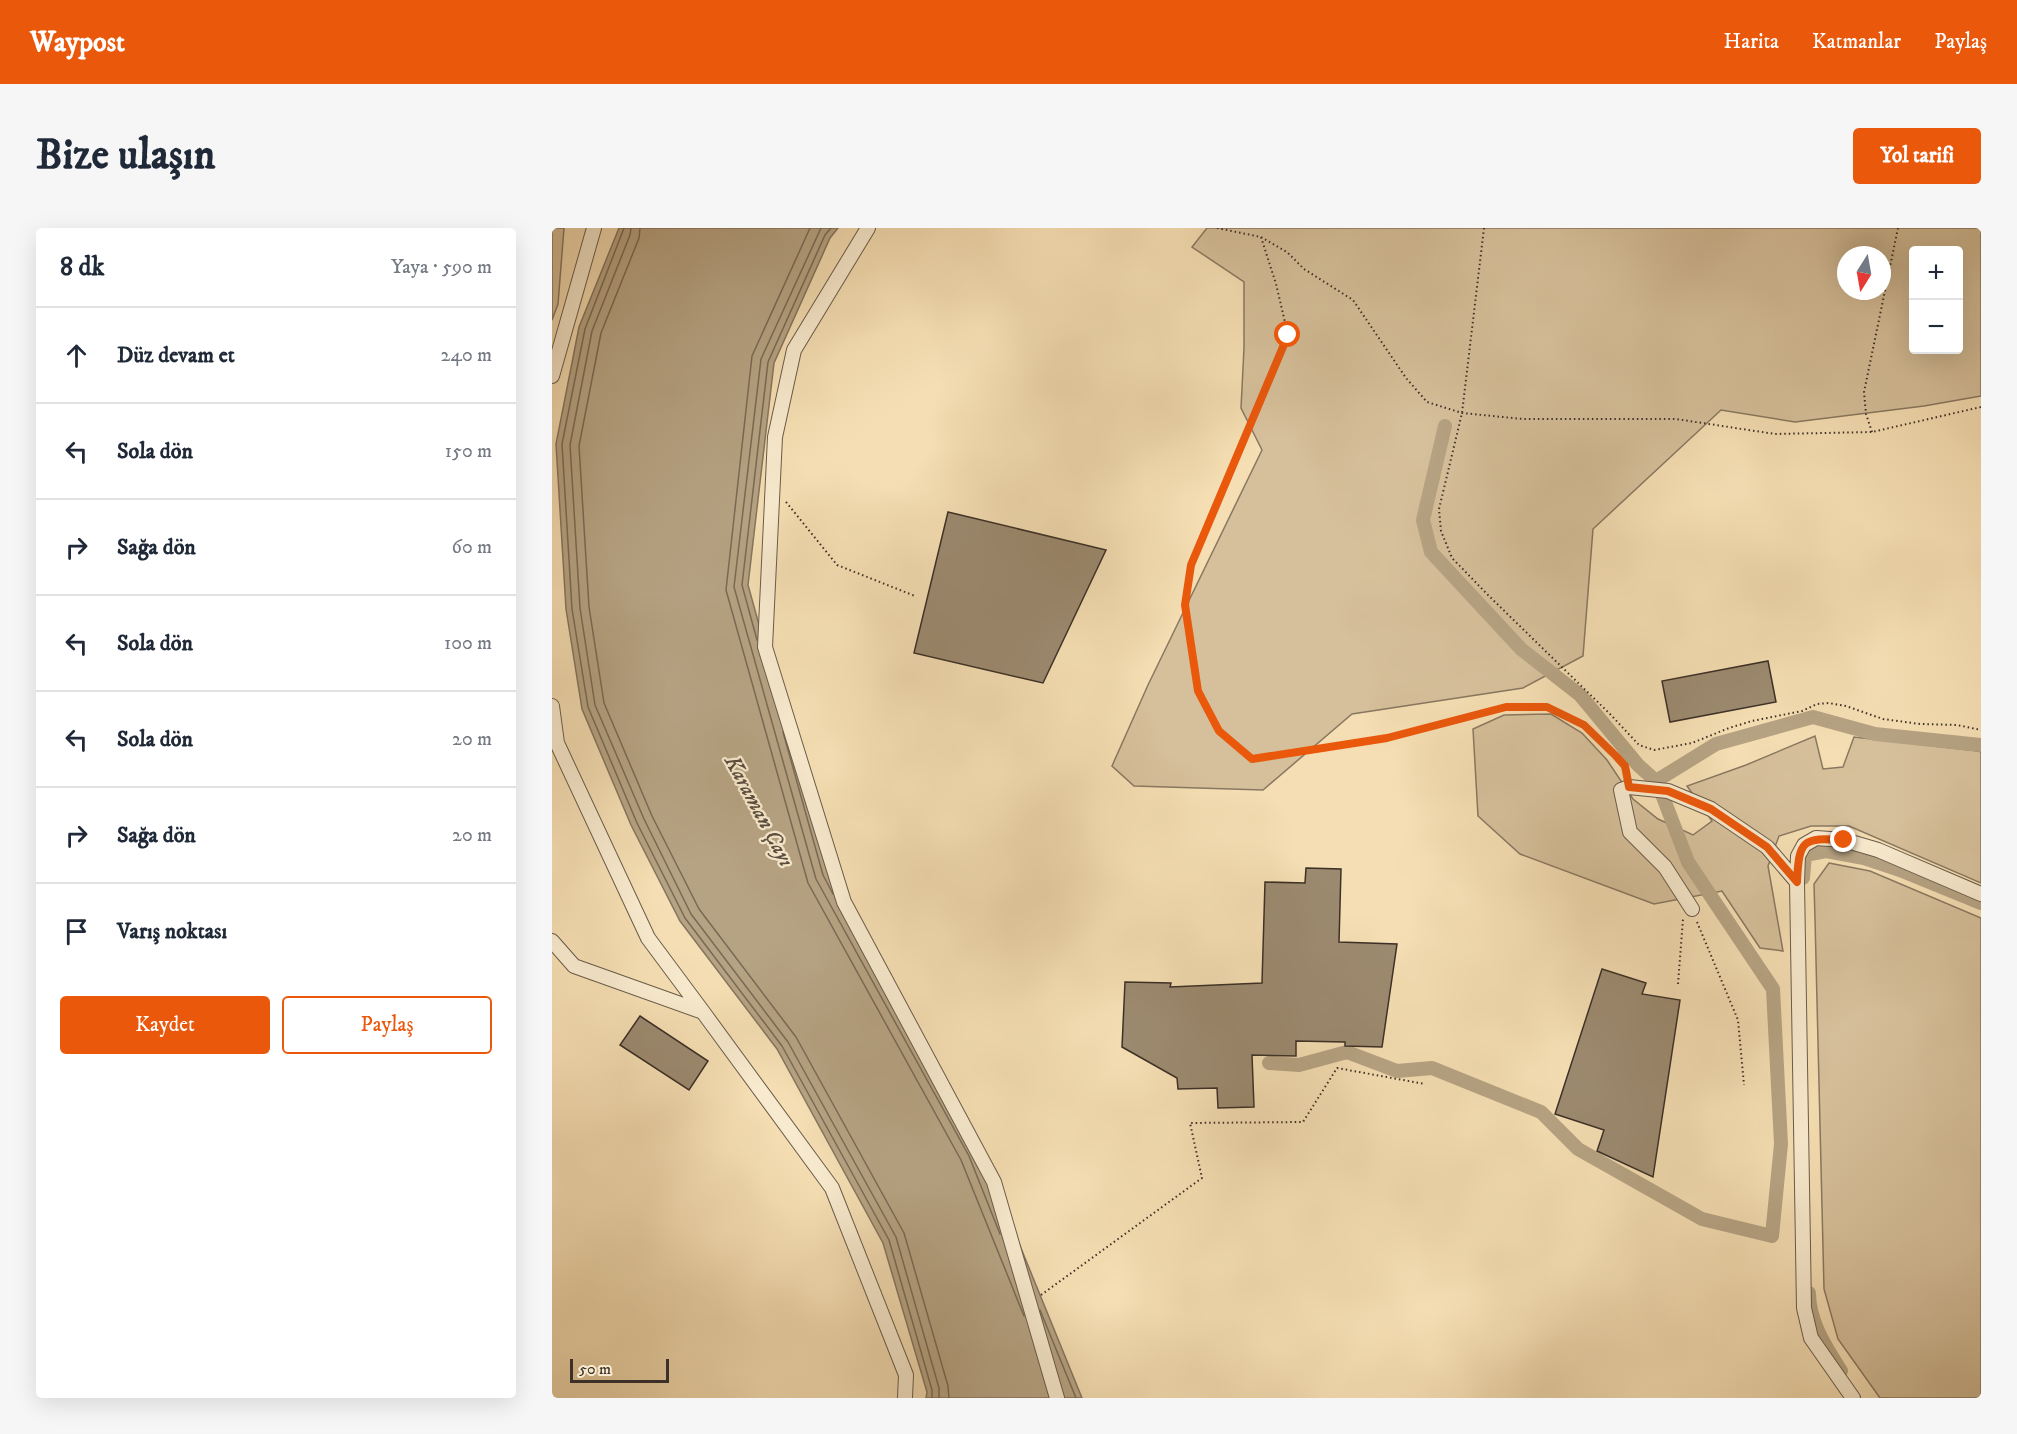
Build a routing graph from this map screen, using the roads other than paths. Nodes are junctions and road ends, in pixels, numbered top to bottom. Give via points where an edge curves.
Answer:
1 (594, 228) edge
2 (868, 228) edge
3 (552, 376) edge
4 (552, 706) edge
5 (1797, 882) junction
6 (1981, 894) edge
7 (1688, 912) road end
8 (552, 940) edge
9 (703, 1012) junction
10 (905, 1398) edge
11 (1057, 1398) edge
12 (1853, 1398) edge

1 - 3 street
2 - 11 street via 794,350 775,437 765,647 844,902 994,1182
4 - 9 street via 557,743 648,938
5 - 6 street via 1798,856 1804,845 1816,838 1844,840 1878,850
5 - 7 street via 1767,847 1711,809 1668,791 1629,787 1621,790 1630,832 1665,867
5 - 12 street via 1804,1308 1811,1338
8 - 9 street via 574,966
9 - 10 street via 832,1188 906,1375

